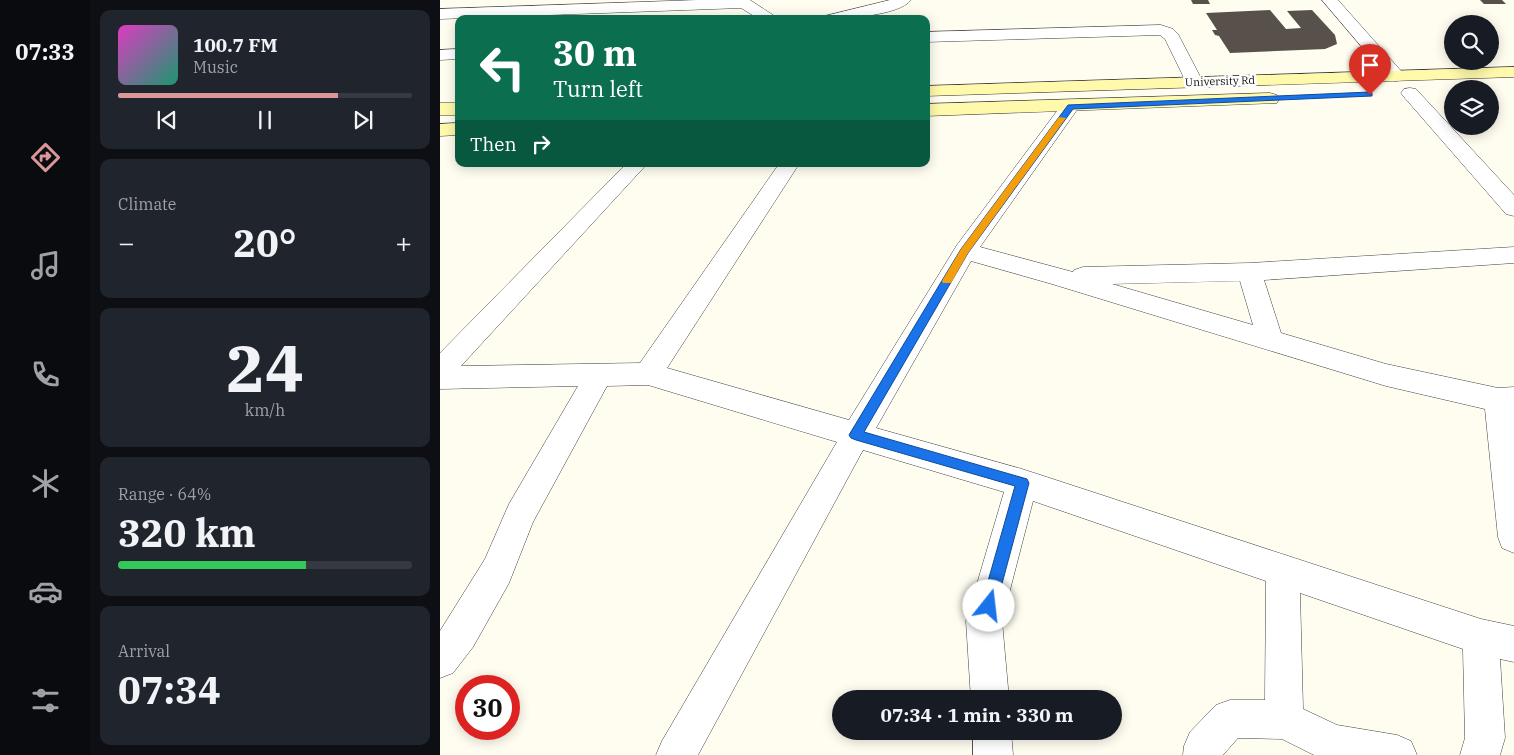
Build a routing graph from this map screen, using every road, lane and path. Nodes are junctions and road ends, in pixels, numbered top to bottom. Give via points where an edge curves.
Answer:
1 (903, 0) edge
2 (1330, 0) edge
3 (741, 1) edge
4 (440, 14) edge
5 (764, 15) edge
6 (849, 15) edge
7 (930, 37) edge
8 (455, 54) edge
9 (440, 55) edge
10 (1514, 72) edge
11 (1396, 76) junction
12 (1194, 82) junction
13 (930, 91) edge
14 (1435, 92) dead end
15 (1400, 94) junction
16 (1290, 98) dead end
17 (1070, 107) junction
18 (440, 109) edge
19 (455, 109) edge
20 (930, 110) edge
21 (455, 129) edge
22 (440, 130) edge
23 (634, 167) edge
24 (787, 167) edge
25 (1514, 209) edge
26 (965, 251) junction
27 (1514, 255) edge
28 (1250, 272) junction
29 (1056, 276) junction
30 (1270, 340) junction
31 (440, 371) edge
32 (648, 374) junction
33 (598, 376) junction
34 (440, 378) edge
35 (1506, 400) edge
36 (856, 435) junction
37 (1022, 483) junction
38 (1514, 537) edge
39 (1283, 571) junction
40 (1497, 640) edge
41 (440, 660) edge
42 (989, 690) edge
43 (1284, 720) junction
44 (992, 740) edge
45 (676, 755) edge
46 (993, 755) edge
47 (1203, 755) edge
48 (1396, 755) edge
49 (1480, 755) edge

1 - 6 street
2 - 11 street
3 - 4 street
3 - 5 street
7 - 12 street via 1160,30 1172,37
8 - 9 street
10 - 11 street, University Rd
11 - 12 street, University Rd
11 - 15 street
12 - 13 street, University Rd
14 - 15 street
15 - 25 street
16 - 17 street, University Rd
17 - 20 street, University Rd
17 - 26 street
18 - 19 street
21 - 22 street
23 - 31 street
24 - 32 street
26 - 29 street
26 - 36 street
27 - 28 street
28 - 29 street
28 - 30 street
29 - 30 street
30 - 35 street via 1386,375
32 - 33 street
32 - 36 street
33 - 34 street
33 - 41 street via 520,515 498,571 460,634
35 - 38 street
36 - 37 street
36 - 45 street
37 - 39 street
37 - 42 street via 984,621
39 - 40 street
39 - 43 street
40 - 49 street
43 - 47 street via 1230,719 1204,746
43 - 48 street via 1334,744
44 - 46 street

